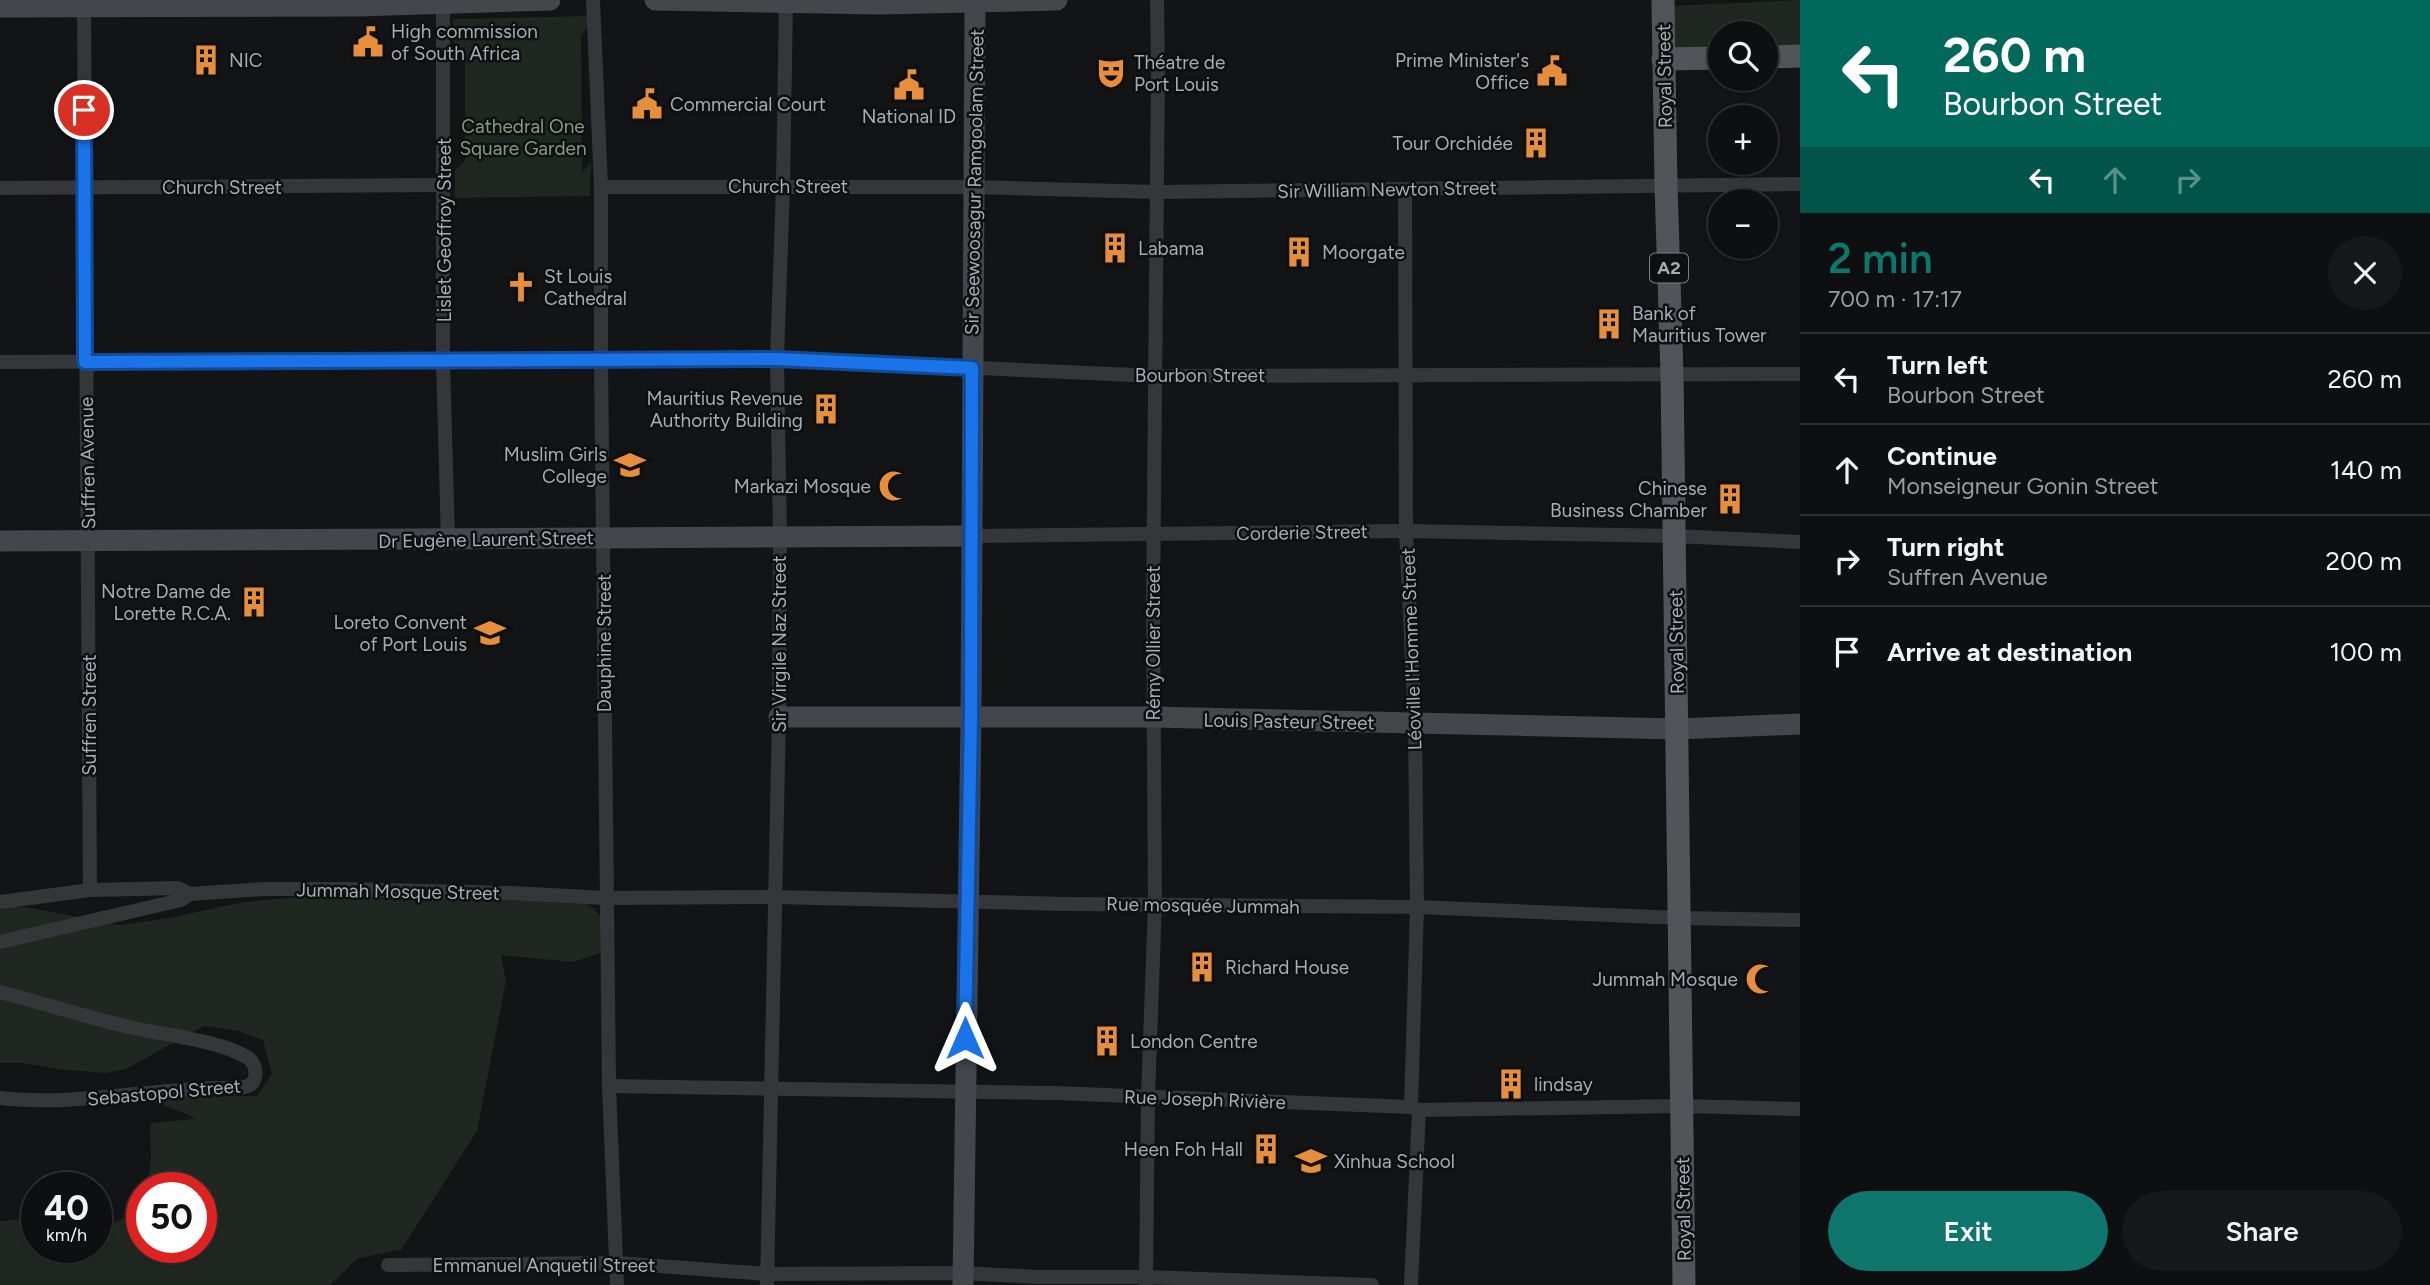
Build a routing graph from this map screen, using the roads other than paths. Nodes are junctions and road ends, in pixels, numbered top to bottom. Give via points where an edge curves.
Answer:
1 (550, 0) edge
2 (593, 0) edge
3 (655, 0) edge
4 (1057, 0) edge
5 (1157, 0) edge
6 (1663, 0) edge
7 (786, 2) junction
8 (880, 2) edge
9 (433, 3) edge
10 (975, 3) junction
11 (0, 7) edge
12 (84, 7) junction
13 (1800, 56) edge
14 (1778, 57) edge
15 (1708, 58) edge
16 (1663, 59) junction
17 (1800, 184) edge
18 (444, 186) junction
19 (783, 186) junction
20 (1666, 186) junction
21 (601, 187) junction
22 (974, 187) junction
23 (0, 188) edge
24 (85, 188) junction
25 (1405, 190) junction
26 (1157, 192) junction
27 (601, 359) junction
28 (777, 359) junction
29 (443, 361) junction
30 (0, 362) edge
31 (85, 362) junction
32 (972, 368) junction
33 (1672, 374) junction
34 (1800, 374) edge
35 (1405, 375) junction
36 (1155, 376) junction
37 (1406, 531) junction
38 (1154, 534) junction
39 (780, 535) junction
40 (972, 536) junction
41 (1675, 536) junction
42 (603, 537) junction
43 (88, 540) junction
44 (448, 540) junction
45 (0, 541) edge
46 (1800, 542) edge
47 (1152, 717) junction
48 (779, 718) junction
49 (971, 718) junction
50 (1415, 724) junction
51 (1800, 724) edge
52 (1677, 729) junction
53 (90, 890) junction
54 (190, 894) junction
55 (774, 897) junction
56 (606, 898) junction
57 (0, 902) edge
58 (967, 902) junction
59 (1155, 904) junction
60 (1417, 907) junction
61 (1679, 918) junction
62 (1800, 920) edge
63 (0, 942) edge
64 (0, 992) edge
65 (609, 1086) junction
66 (771, 1088) junction
67 (965, 1093) junction
68 (1148, 1096) junction
69 (0, 1098) edge
70 (1682, 1106) junction
71 (1415, 1108) junction
72 (1800, 1109) edge
73 (617, 1263) junction
74 (388, 1265) dead end
75 (767, 1279) edge
76 (963, 1279) edge
77 (1146, 1281) edge
78 (617, 1285) edge
79 (1372, 1285) edge
80 (1411, 1285) edge
81 (1684, 1285) edge

1 - 9 main road
2 - 21 street, Dauphine Street
3 - 7 main road
4 - 10 main road
5 - 26 street, Rémy Ollier Street
6 - 16 main road, Royal Street / A2
7 - 8 main road
7 - 19 street, Sir Virgile Naz Street
8 - 10 main road
9 - 12 main road
9 - 18 street, Lislet Geoffroy Street
10 - 22 main road, Sir Seewoosagur Ramgoolam Street
11 - 12 main road
12 - 24 street, Suffren Avenue
13 - 14 main road
15 - 16 main road
16 - 20 main road, Royal Street / A2
17 - 20 street, Sir William Newton Street
18 - 24 street, Church Street
18 - 29 street, Lislet Geoffroy Street
19 - 21 street, Church Street
19 - 22 street, Church Street
19 - 28 street, Sir Virgile Naz Street
20 - 25 street, Sir William Newton Street
20 - 33 main road, Royal Street / A2
21 - 27 street, Dauphine Street
22 - 26 street, Sir William Newton Street
22 - 32 main road, Sir Seewoosagur Ramgoolam Street
23 - 24 street, Church Street
24 - 31 street, Suffren Avenue
25 - 26 street, Sir William Newton Street
25 - 35 street, Léoville l'Homme Street
26 - 36 street, Rémy Ollier Street
27 - 28 street, Bourbon Street
27 - 29 street, Bourbon Street
27 - 42 street, Dauphine Street
28 - 32 street, Bourbon Street
28 - 39 street, Sir Virgile Naz Street
29 - 31 street, Bourbon Street
29 - 44 street, Lislet Geoffroy Street
30 - 31 street, Bourbon Street
31 - 43 street, Suffren Avenue
32 - 36 street, Bourbon Street
32 - 40 main road, Sir Seewoosagur Ramgoolam Street
33 - 34 street, Bourbon Street
33 - 35 street, Bourbon Street
33 - 41 main road, Royal Street / A2
35 - 36 street, Bourbon Street
35 - 37 street, Léoville l'Homme Street
36 - 38 street, Rémy Ollier Street
37 - 38 street, Corderie Street
37 - 41 street, Corderie Street
37 - 50 street, Léoville l'Homme Street
38 - 40 street, Corderie Street
38 - 47 street, Rémy Ollier Street
39 - 40 main road, Dr Eugène Laurent Street
39 - 42 main road, Dr Eugène Laurent Street
39 - 48 street, Sir Virgile Naz Street
40 - 49 main road, Sir Seewoosagur Ramgoolam Street
41 - 46 street, Corderie Street
41 - 52 main road, Royal Street / A2
42 - 44 main road, Dr Eugène Laurent Street
42 - 56 street, Dauphine Street
43 - 44 main road, Dr Eugène Laurent Street
43 - 45 main road, Dr Eugène Laurent Street
43 - 53 street, Suffren Street
47 - 49 main road, Louis Pasteur Street
47 - 50 main road, Louis Pasteur Street
47 - 59 street, Rémy Ollier Street
48 - 49 main road, Louis Pasteur Street
48 - 55 street, Sir Virgile Naz Street
49 - 58 main road, Sir Seewoosagur Ramgoolam Street
50 - 52 main road, Louis Pasteur Street
50 - 60 street, Léoville l'Homme Street
51 - 52 main road, Louis Pasteur Street
52 - 61 main road, Royal Street / A2
53 - 54 street via 178,888
53 - 57 street
54 - 56 street, Jummah Mosque Street via 343,888
54 - 63 street via 181,900
55 - 56 street, Rue mosquée Jummah
55 - 58 street, Rue mosquée Jummah
55 - 66 street, Sir Virgile Naz Street
56 - 65 street, Dauphine Street
58 - 59 street, Rue mosquée Jummah
58 - 67 main road, Sir Seewoosagur Ramgoolam Street
59 - 60 street, Rue mosquée Jummah
59 - 68 street, Rémy Ollier Street
60 - 61 street, Rue mosquée Jummah
60 - 71 street, Léoville l'Homme Street
61 - 62 street, Rue mosquée Jummah
61 - 70 main road, Royal Street / A2
64 - 69 street, Sebastopol Street via 220,1047 249,1059 256,1075 248,1086 239,1088 76,1100
65 - 66 street, Rue Joseph Rivière
65 - 73 street, Dauphine Street
66 - 67 street, Rue Joseph Rivière
66 - 75 street, Sir Virgile Naz Street
67 - 68 street, Rue Joseph Rivière
67 - 76 main road, Sir Seewoosagur Ramgoolam Street
68 - 71 street, Rue Joseph Rivière
68 - 77 street, Rémy Ollier Street
70 - 71 street, Rue Joseph Rivière
70 - 72 street, Rue Joseph Rivière
70 - 81 main road, Royal Street / A2
71 - 80 street, Léoville l'Homme Street
73 - 74 street, Emmanuel Anquetil Street
73 - 75 street, Emmanuel Anquetil Street
73 - 78 street, Dauphine Street
75 - 76 street, Emmanuel Anquetil Street
76 - 77 street, Emmanuel Anquetil Street
77 - 79 street, Emmanuel Anquetil Street

